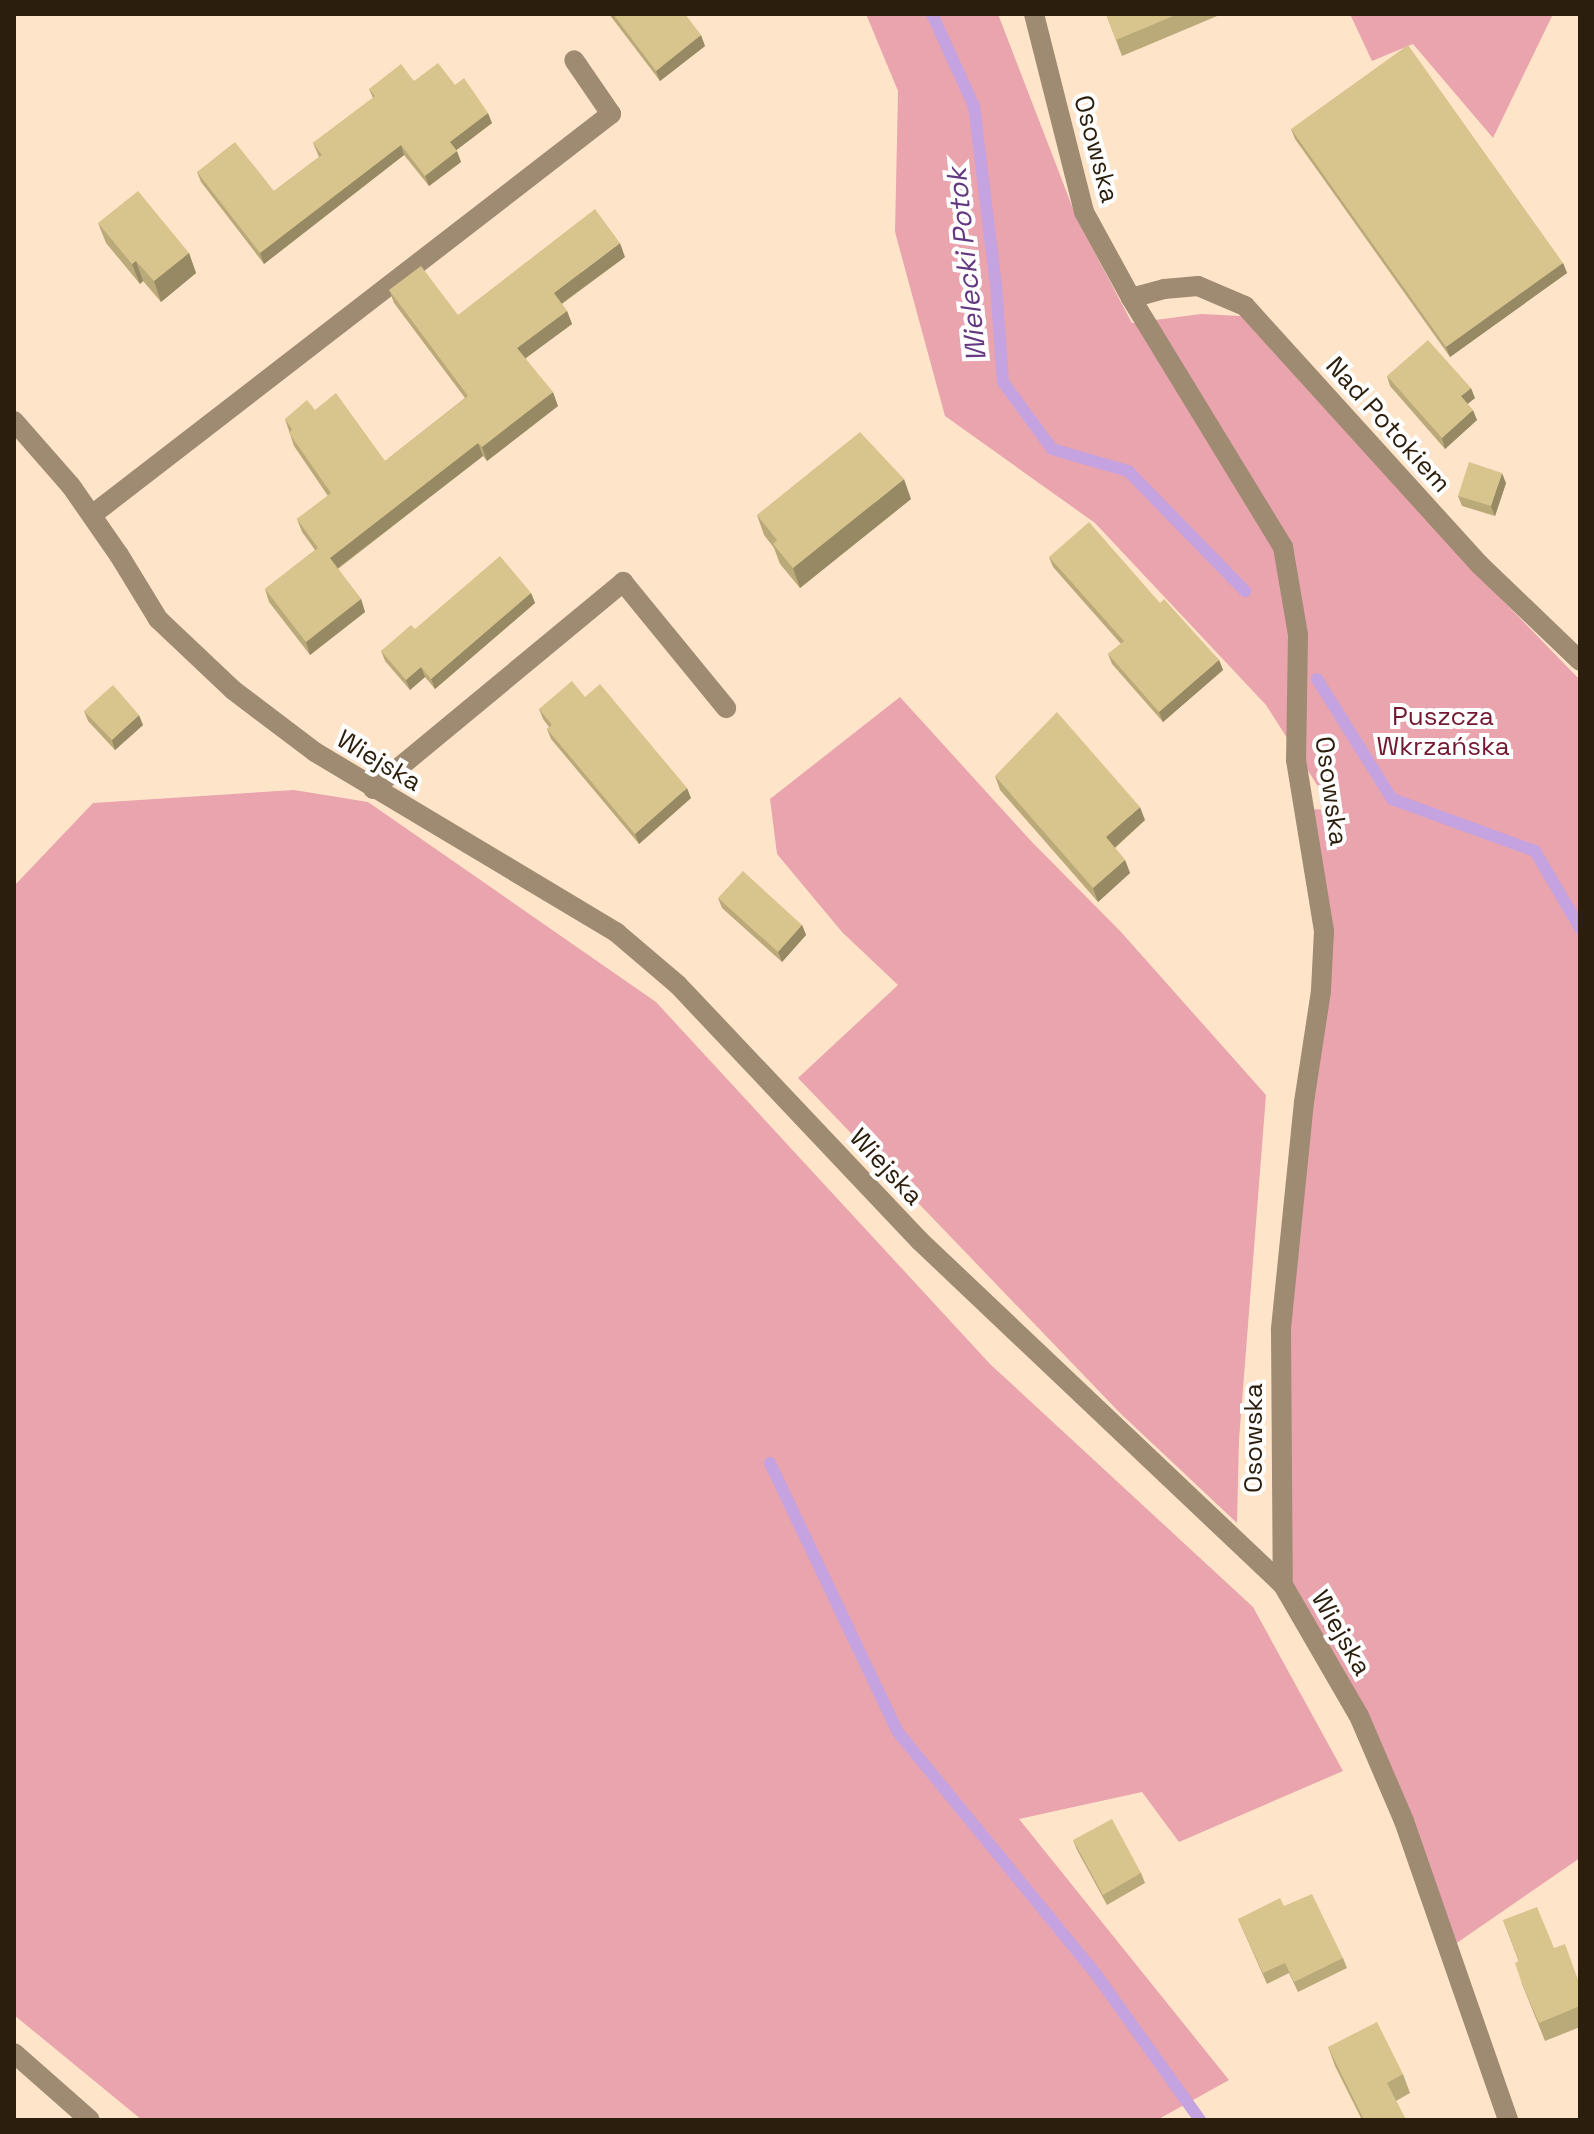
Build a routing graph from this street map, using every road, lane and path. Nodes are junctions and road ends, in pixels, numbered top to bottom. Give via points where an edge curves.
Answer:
1 (1034, 14) edge
2 (574, 60) dead end
3 (1131, 298) junction
4 (14, 421) edge
5 (92, 515) junction
6 (1580, 661) edge
7 (726, 708) dead end
8 (373, 789) junction
9 (1283, 1585) junction
10 (14, 2053) edge
11 (90, 2120) edge
12 (1508, 2120) edge

1 - 3 street, Osowska via 1084,212
2 - 5 street via 611,114
3 - 6 street, Nad Potokiem via 1198,286 1245,306 1479,564
3 - 9 street, Osowska via 1283,547 1298,635 1296,760 1324,931 1281,1330
4 - 5 street, Wiejska
5 - 8 street, Wiejska via 158,619 233,690
7 - 8 street via 623,582
8 - 9 street, Wiejska via 617,933 678,985 920,1241
9 - 12 street, Wiejska via 1359,1716 1404,1821
10 - 11 street

